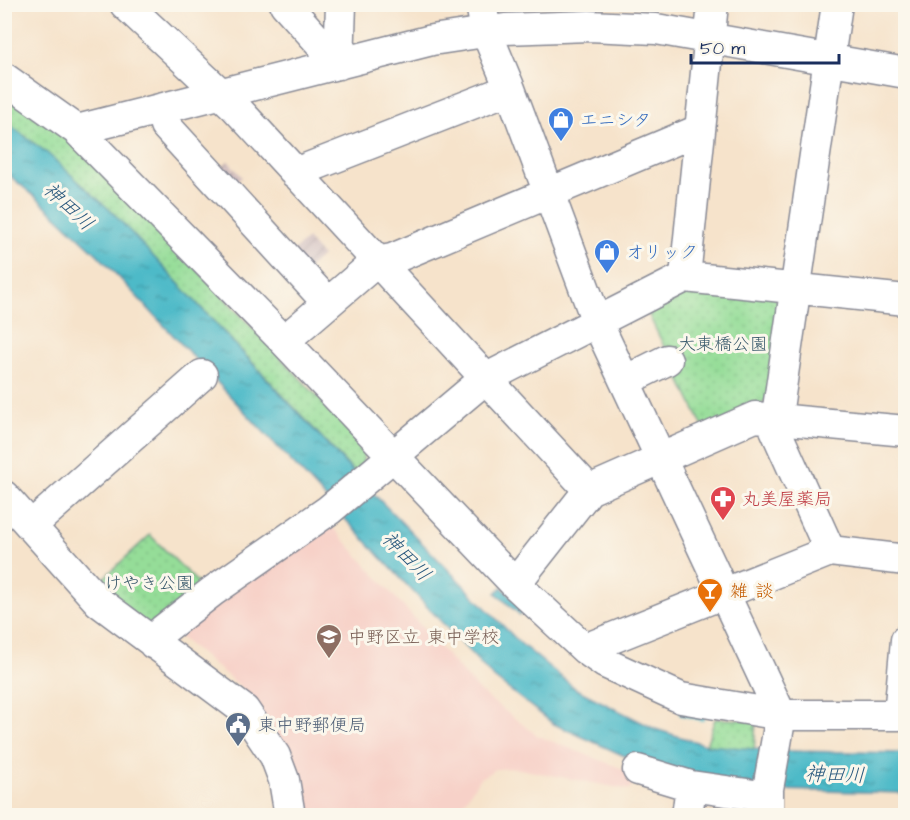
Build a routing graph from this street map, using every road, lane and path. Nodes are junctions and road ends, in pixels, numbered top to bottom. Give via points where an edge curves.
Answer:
1 (125, 4) edge
2 (285, 4) edge
3 (340, 4) edge
4 (713, 4) edge
5 (837, 4) edge
6 (590, 15) edge
7 (483, 18) edge
8 (710, 38) junction
9 (829, 59) junction
10 (339, 64) junction
11 (906, 73) edge
12 (4, 78) edge
13 (510, 89) junction
14 (221, 94) junction
15 (162, 109) junction
16 (77, 130) junction
17 (699, 130) junction
18 (295, 173) junction
19 (549, 194) junction
20 (376, 262) junction
21 (685, 277) junction
22 (795, 288) junction
23 (906, 300) edge
24 (327, 302) junction
25 (597, 322) junction
26 (284, 341) junction
27 (667, 360) dead end
28 (202, 375) dead end
29 (485, 379) junction
30 (625, 381) junction
31 (776, 418) junction
32 (906, 431) edge
33 (393, 456) junction
34 (661, 458) junction
35 (589, 490) junction
36 (4, 496) edge
37 (31, 526) junction
38 (830, 551) junction
39 (906, 560) edge
40 (515, 585) junction
41 (725, 593) junction
42 (906, 640) edge
43 (154, 644) junction
44 (585, 649) junction
45 (781, 715) junction
46 (638, 770) dead end
47 (691, 786) junction
48 (768, 801) edge
49 (290, 816) edge
50 (687, 816) edge

1 - 14 street
2 - 10 street
3 - 10 street
4 - 8 street
5 - 9 street
6 - 7 street
6 - 8 street
7 - 10 street via 432,40
7 - 13 street
8 - 9 street
8 - 17 street
9 - 11 street
9 - 22 street
10 - 14 street
12 - 16 street
13 - 18 street
13 - 19 street
14 - 15 street
14 - 18 street
15 - 16 street
15 - 24 street via 165,125
16 - 26 street
17 - 19 street
17 - 21 street
18 - 20 street
19 - 20 street via 392,259
19 - 25 street
20 - 24 street
20 - 29 street
21 - 22 street
21 - 25 street
22 - 23 street
22 - 31 street
24 - 26 street
25 - 29 street
25 - 30 street
26 - 33 street
27 - 30 street
28 - 37 street
29 - 33 street
29 - 35 street
30 - 34 street
31 - 32 street
31 - 34 street via 755,417
31 - 38 street via 775,429
33 - 40 street
33 - 43 street via 333,506 163,630
34 - 35 street
34 - 41 street
35 - 40 street
36 - 37 street
37 - 43 street via 99,602
38 - 39 street
38 - 41 street
40 - 44 street
41 - 44 street
41 - 45 street
42 - 45 street via 899,715
43 - 49 street via 244,710 275,756
44 - 45 street via 605,663 681,698
45 - 48 street
46 - 47 street
47 - 48 street
47 - 50 street

